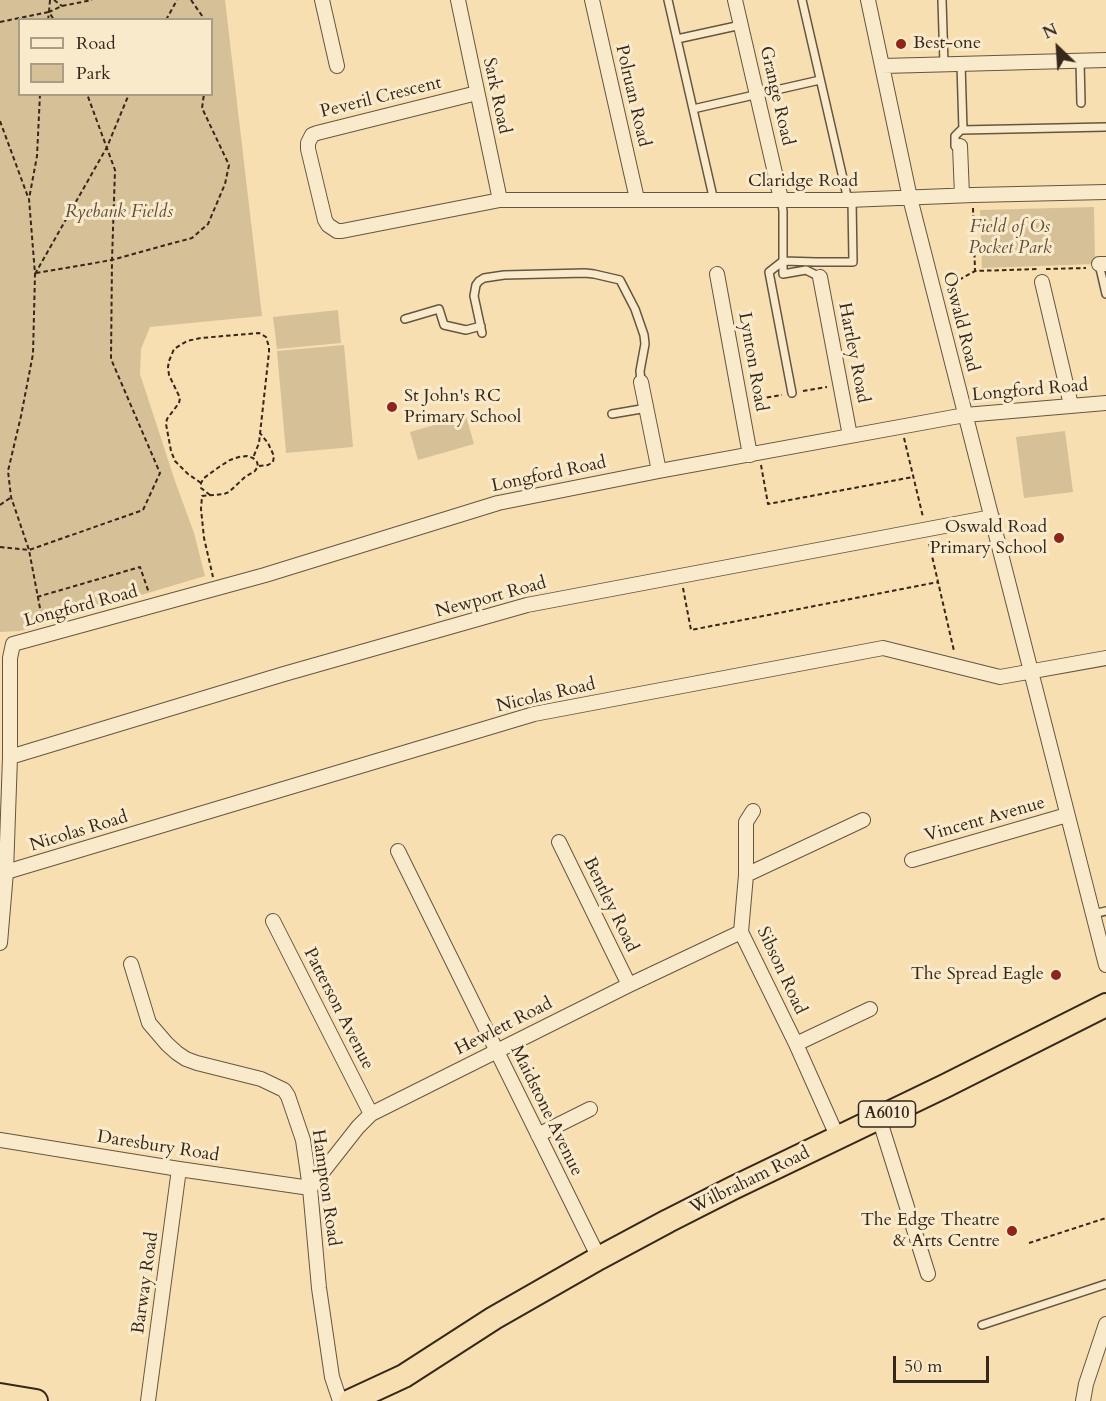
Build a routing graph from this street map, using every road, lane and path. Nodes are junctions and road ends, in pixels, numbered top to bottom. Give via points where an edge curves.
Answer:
1 (52, 0) edge
2 (92, 0) edge
3 (177, 0) edge
4 (191, 0) edge
5 (322, 0) edge
6 (458, 0) edge
7 (592, 0) edge
8 (668, 0) edge
9 (735, 0) edge
10 (802, 0) edge
11 (868, 0) edge
12 (942, 0) edge
13 (62, 6) junction
14 (50, 12) junction
15 (18, 18) edge
16 (20, 18) edge
17 (48, 18) edge
18 (53, 18) edge
19 (167, 18) edge
20 (204, 18) edge
21 (0, 22) edge
22 (741, 25) junction
23 (677, 39) junction
24 (1106, 60) edge
25 (1080, 61) junction
26 (944, 64) junction
27 (961, 64) junction
28 (337, 66) dead end
29 (884, 66) junction
30 (820, 80) junction
31 (477, 93) junction
32 (757, 94) junction
33 (40, 96) edge
34 (88, 96) edge
35 (128, 96) edge
36 (204, 96) edge
37 (1081, 103) dead end
38 (693, 109) junction
39 (0, 121) edge
40 (1106, 127) edge
41 (963, 130) junction
42 (960, 146) joint
43 (107, 147) junction
44 (1106, 192) edge
45 (968, 195) junction
46 (910, 198) junction
47 (28, 199) junction
48 (781, 199) junction
49 (500, 200) junction
50 (637, 200) junction
51 (850, 200) junction
52 (714, 201) junction
53 (112, 260) junction
54 (783, 261) junction
55 (1103, 264) edge
56 (975, 271) junction
57 (35, 273) junction
58 (717, 274) dead end
59 (820, 277) joint
60 (1042, 282) dead end
61 (935, 294) junction
62 (1106, 294) edge
63 (405, 319) dead end
64 (641, 382) joint
65 (792, 393) dead end
66 (1106, 403) edge
67 (1071, 405) junction
68 (647, 408) junction
69 (612, 414) dead end
70 (965, 415) junction
71 (260, 433) junction
72 (850, 436) junction
73 (904, 441) dead end
74 (755, 454) junction
75 (253, 458) junction
76 (258, 466) junction
77 (659, 471) junction
78 (913, 477) junction
79 (201, 483) junction
80 (210, 495) junction
81 (11, 497) junction
82 (0, 504) edge
83 (922, 515) dead end
84 (992, 517) junction
85 (929, 543) dead end
86 (0, 547) edge
87 (29, 550) junction
88 (680, 576) junction
89 (938, 582) junction
90 (216, 589) junction
91 (37, 597) junction
92 (153, 606) junction
93 (47, 635) junction
94 (954, 649) dead end
95 (1106, 658) edge
96 (1031, 671) junction
97 (10, 757) junction
98 (753, 811) dead end
99 (1067, 815) junction
100 (863, 820) dead end
101 (559, 842) dead end
102 (398, 851) dead end
103 (912, 860) dead end
104 (6, 872) junction
105 (746, 875) junction
106 (1099, 913) edge
107 (273, 921) dead end
108 (741, 932) junction
109 (0, 943) edge
110 (131, 964) dead end
111 (1106, 965) edge
112 (629, 985) junction
113 (1106, 1005) edge
114 (870, 1009) dead end
115 (796, 1044) junction
116 (496, 1050) junction
117 (590, 1109) dead end
118 (371, 1114) junction
119 (879, 1118) junction
120 (538, 1135) junction
121 (838, 1138) junction
122 (0, 1140) edge
123 (179, 1169) junction
124 (310, 1188) junction
125 (1106, 1218) edge
126 (1029, 1243) dead end
127 (599, 1258) junction
128 (928, 1274) dead end
129 (1106, 1284) edge
130 (1106, 1324) edge
131 (982, 1325) dead end
132 (404, 1376) junction
133 (0, 1395) edge
134 (36, 1401) edge
135 (148, 1401) edge
136 (340, 1401) edge
137 (350, 1401) edge
138 (376, 1401) edge
139 (1083, 1401) edge

1 - 13 path
1 - 14 path
2 - 13 path
3 - 19 path
4 - 20 path
5 - 28 street
6 - 31 street, Sark Road
7 - 50 street, Polruan Road
8 - 23 lane
9 - 22 street, Grange Road
10 - 30 lane
11 - 29 street, Oswald Road
12 - 26 lane
13 - 14 path
14 - 16 path
14 - 17 path
14 - 18 path
15 - 21 path
22 - 23 lane
22 - 32 street, Grange Road
23 - 38 lane
24 - 25 street
25 - 27 street
25 - 37 lane
26 - 27 street
26 - 29 street
27 - 41 lane
29 - 46 street, Oswald Road
30 - 32 lane
30 - 51 lane
31 - 49 street, Sark Road
31 - 49 street, Peveril Crescent via 317,133 309,139 308,149 325,220 337,231
32 - 38 lane
32 - 48 street, Grange Road
33 - 47 path via 37,156
34 - 43 path
35 - 43 path
36 - 53 path via 202,108 229,165 208,224 192,238
38 - 52 lane
39 - 47 path
40 - 41 lane
41 - 42 lane via 955,136 955,146
42 - 45 street
43 - 53 path via 115,170
43 - 57 path
44 - 45 street, Claridge Road
45 - 46 street, Claridge Road
45 - 56 path
46 - 51 street, Claridge Road
46 - 61 street, Oswald Road
47 - 57 path
48 - 51 street, Claridge Road
48 - 52 street, Claridge Road
48 - 54 lane
49 - 50 street, Claridge Road
50 - 52 street, Claridge Road
51 - 54 lane via 853,262
53 - 57 path
53 - 87 path via 111,359 160,473 143,510
54 - 59 lane via 783,274 806,270
54 - 65 lane via 769,272
55 - 56 path
55 - 62 lane
56 - 61 path
57 - 81 path via 33,354 8,471
58 - 74 street, Lynton Road
59 - 72 street, Hartley Road
60 - 67 street
61 - 70 street, Oswald Road
63 - 64 lane via 439,309 444,326 481,329 474,296 476,285 484,278 585,273 620,280 645,335
64 - 68 street
66 - 67 street, Longford Road
67 - 70 street, Longford Road
68 - 69 lane
68 - 77 street
70 - 72 street, Longford Road
70 - 84 street, Oswald Road
71 - 75 path
71 - 76 path via 274,456 273,462
71 - 79 path via 269,352 263,334 201,338 174,350 168,367 180,398 167,419 166,431 175,461
72 - 74 street, Longford Road
73 - 78 path
74 - 77 street, Longford Road
74 - 78 path via 768,504
75 - 76 path
75 - 79 path via 230,460
76 - 80 path via 229,492
77 - 90 street, Longford Road via 498,503
78 - 83 path
79 - 80 path
80 - 90 path via 202,496 201,509
81 - 82 path
81 - 87 path
84 - 88 street, Newport Road
84 - 96 street, Oswald Road
85 - 89 path
86 - 87 path
87 - 91 path
88 - 89 path via 691,630
88 - 97 street, Newport Road via 527,604
89 - 94 path
90 - 92 street, Longford Road
91 - 92 path via 140,567
91 - 93 path
92 - 93 street, Longford Road
93 - 97 street, Longford Road via 13,644
95 - 96 street, Nicolas Road
96 - 99 street, Oswald Road
96 - 104 street, Nicolas Road via 1000,677 883,648 534,714
97 - 104 street
98 - 105 street, Sibson Road via 746,822
99 - 103 street, Vincent Avenue
99 - 106 street, Oswald Road
100 - 105 street
101 - 112 street, Bentley Road
102 - 116 street, Maidstone Avenue
104 - 109 street
105 - 108 street, Sibson Road
106 - 111 street, Oswald Road
107 - 118 street, Patterson Avenue
108 - 112 street, Hewlett Road
108 - 115 street, Sibson Road
110 - 124 street, Hampton Road via 149,1023 166,1044 186,1059 261,1079 284,1090 303,1140
112 - 116 street, Hewlett Road
113 - 119 highway, Wilbraham Road / A6010
114 - 115 street
115 - 121 street, Sibson Road
116 - 118 street, Hewlett Road
116 - 120 street, Maidstone Avenue
117 - 120 street
118 - 124 street, Hewlett Road
119 - 121 highway, Wilbraham Road / A6010
119 - 128 street
120 - 127 street, Maidstone Avenue
121 - 127 highway, Wilbraham Road / A6010
122 - 123 street, Daresbury Road
123 - 124 street, Daresbury Road
123 - 135 street, Barway Road
124 - 136 street, Hampton Road via 318,1288 332,1377
125 - 126 path
127 - 132 highway, Wilbraham Road / A6010 via 494,1318
129 - 131 lane
130 - 139 street
132 - 137 highway
132 - 138 highway
133 - 134 highway

